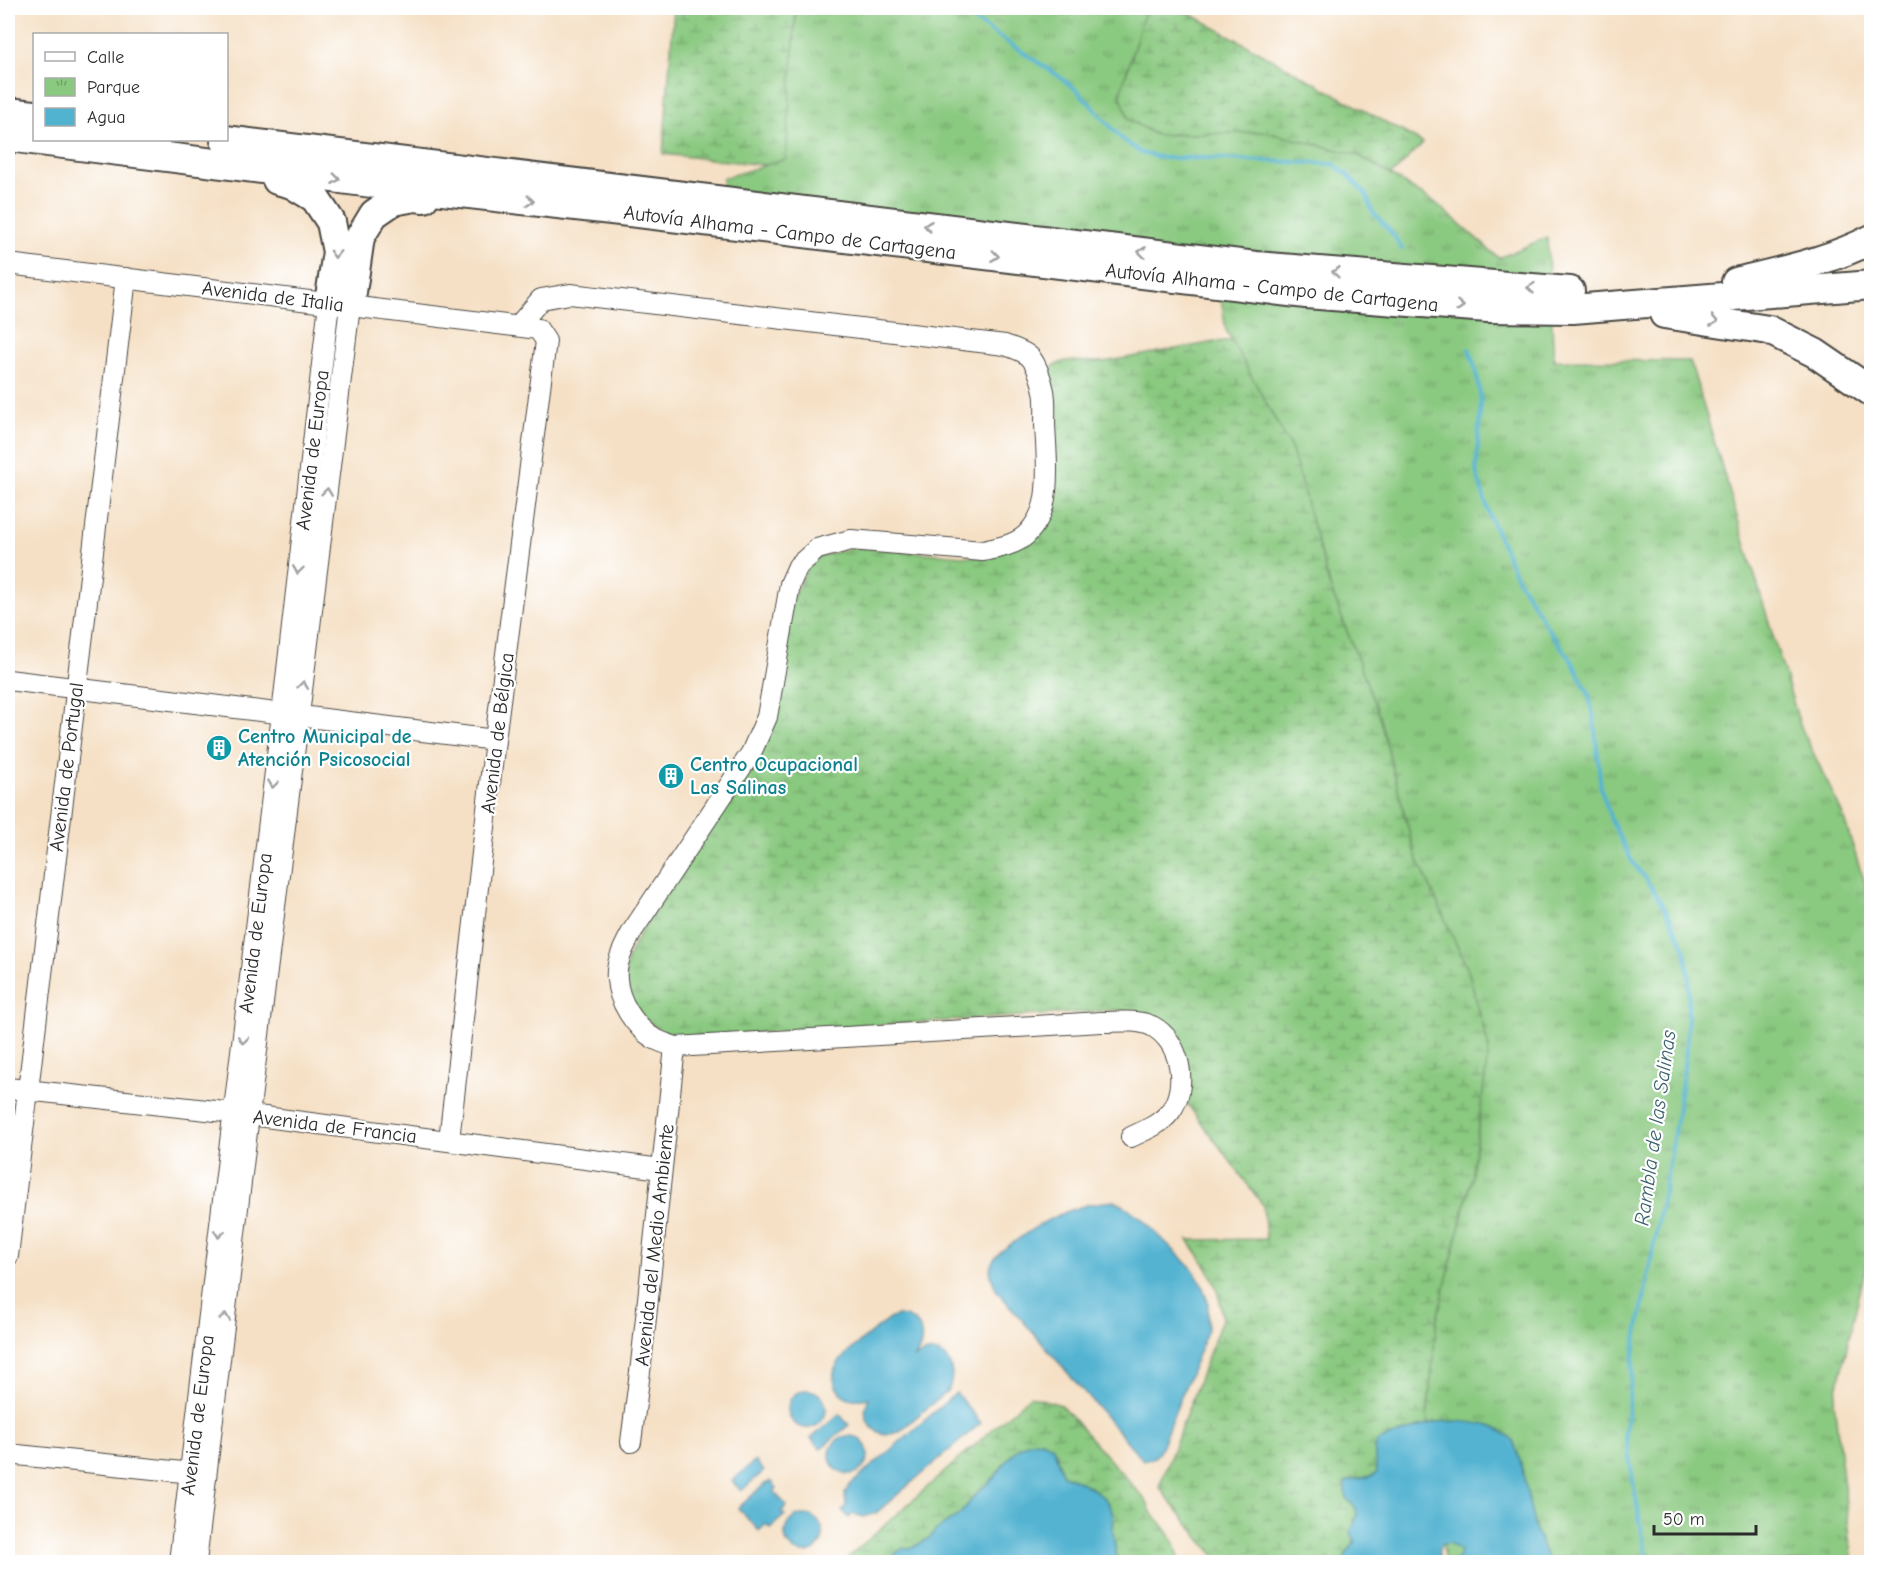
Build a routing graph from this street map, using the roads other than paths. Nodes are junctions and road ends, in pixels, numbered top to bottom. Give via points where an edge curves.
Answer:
1 (8, 112) edge
2 (33, 115) edge
3 (8, 137) edge
4 (33, 140) edge
5 (228, 140) edge
6 (42, 141) edge
7 (76, 145) junction
8 (476, 195) junction
9 (1872, 239) edge
10 (8, 264) edge
11 (1872, 269) edge
12 (126, 278) junction
13 (1736, 282) junction
14 (1872, 285) edge
15 (340, 304) junction
16 (1573, 309) junction
17 (528, 327) junction
18 (1872, 392) edge
19 (8, 680) edge
20 (76, 688) junction
21 (290, 715) junction
22 (495, 740) junction
23 (675, 1047) junction
24 (8, 1088) edge
25 (28, 1091) junction
26 (241, 1114) junction
27 (1131, 1137) dead end
28 (449, 1140) junction
29 (661, 1169) junction
30 (8, 1256) edge
31 (631, 1442) dead end
32 (8, 1454) edge
33 (199, 1473) junction
34 (179, 1563) edge
35 (196, 1563) edge

1 - 2 highway
3 - 4 highway, Autovía Alhama - Campo de Cartagena
13 -> 5 highway, Autovía Alhama - Campo de Cartagena via 1567,291 1256,266
6 - 7 highway, Autovía Alhama - Campo de Cartagena
7 -> 8 highway, Autovía Alhama - Campo de Cartagena
7 -> 15 highway via 90,156 268,177 292,184 315,198 331,222
8 - 15 highway via 462,201 415,197 393,201 374,214 360,237
8 -> 16 highway, Autovía Alhama - Campo de Cartagena via 1306,294 1488,308
9 - 13 highway via 1857,247
10 - 12 street, Avenida de Italia
11 - 13 highway
12 - 15 street, Avenida de Italia
12 - 20 street, Avenida de Portugal
14 - 16 highway
15 - 17 street, Avenida de Italia
15 - 21 street, Avenida de Europa
16 -> 18 highway via 1586,315 1661,313 1769,330 1815,353
17 - 22 street, Avenida de Bélgica via 546,341
17 - 23 street via 541,299 570,294 993,344 1030,357 1044,392 1047,482 1041,513 1028,534 984,550 851,540 817,549 798,566 790,584 767,717 751,753 633,930 619,963 616,980 628,1011 653,1038
19 - 20 street
20 - 21 street
20 - 25 street, Avenida de Portugal
21 - 22 street
21 - 26 street, Avenida de Europa
22 - 28 street, Avenida de Bélgica
23 - 27 street via 1140,1022 1166,1038 1178,1059 1179,1098 1157,1125
23 - 29 street, Avenida del Medio Ambiente
24 - 25 street, Avenida de Francia
25 - 26 street, Avenida de Francia
25 - 30 street, Avenida de Portugal
26 - 28 street, Avenida de Francia
26 - 33 street, Avenida de Europa
28 - 29 street, Avenida de Francia
29 - 31 street, Avenida del Medio Ambiente
32 - 33 street
33 - 34 street, Avenida de Europa
33 - 35 street, Avenida de Europa

